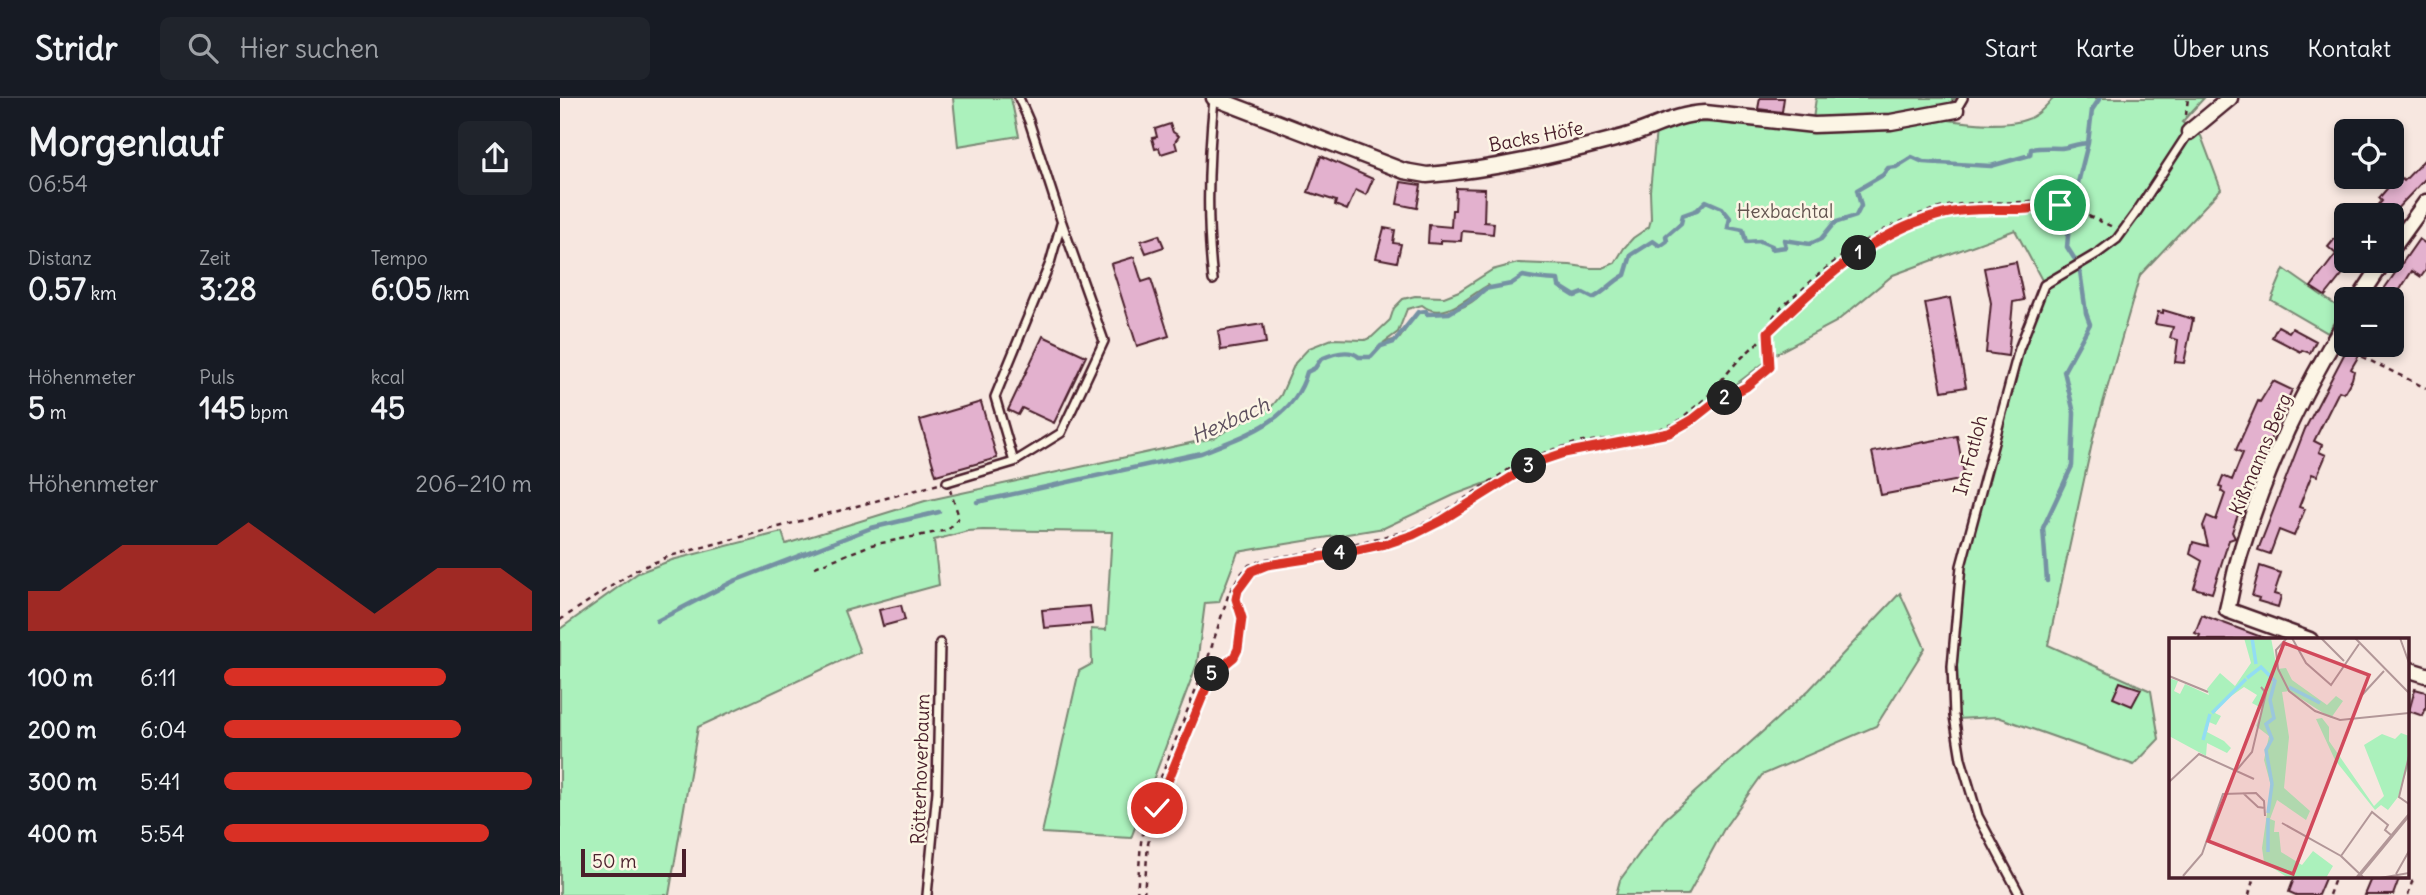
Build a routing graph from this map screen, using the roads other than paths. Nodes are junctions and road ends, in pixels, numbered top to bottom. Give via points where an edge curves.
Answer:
1 (1020, 98) edge
2 (2230, 98) edge
3 (1214, 99) edge
4 (1960, 104) edge
5 (2189, 132) joint
6 (2426, 202) edge
7 (1062, 223) junction
8 (2404, 232) edge
9 (1213, 280) dead end
10 (2334, 339) edge
11 (1014, 462) junction
12 (947, 482) road end
13 (2307, 638) edge
14 (940, 643) dead end
15 (2408, 669) edge
16 (2426, 675) edge
17 (927, 895) edge
18 (2020, 895) edge

1 - 7 lane
2 - 5 street, Im Fatloh
3 - 4 street, Backs Höfe via 1404,171 1427,175 1566,152 1688,114 1814,125 1891,122
3 - 9 lane via 1209,247
5 - 18 lane, Im Fatloh via 2123,231 2108,246 2044,285 2019,348 1961,566 1952,666 1959,748 1978,816
6 - 8 street
7 - 11 lane via 995,397
7 - 11 lane via 1104,341 1061,433
10 - 13 street, Kißmanns Berg via 2267,479 2241,548 2227,610
11 - 12 lane
14 - 17 lane, Rötterhoverbaum via 937,791
15 - 16 street

